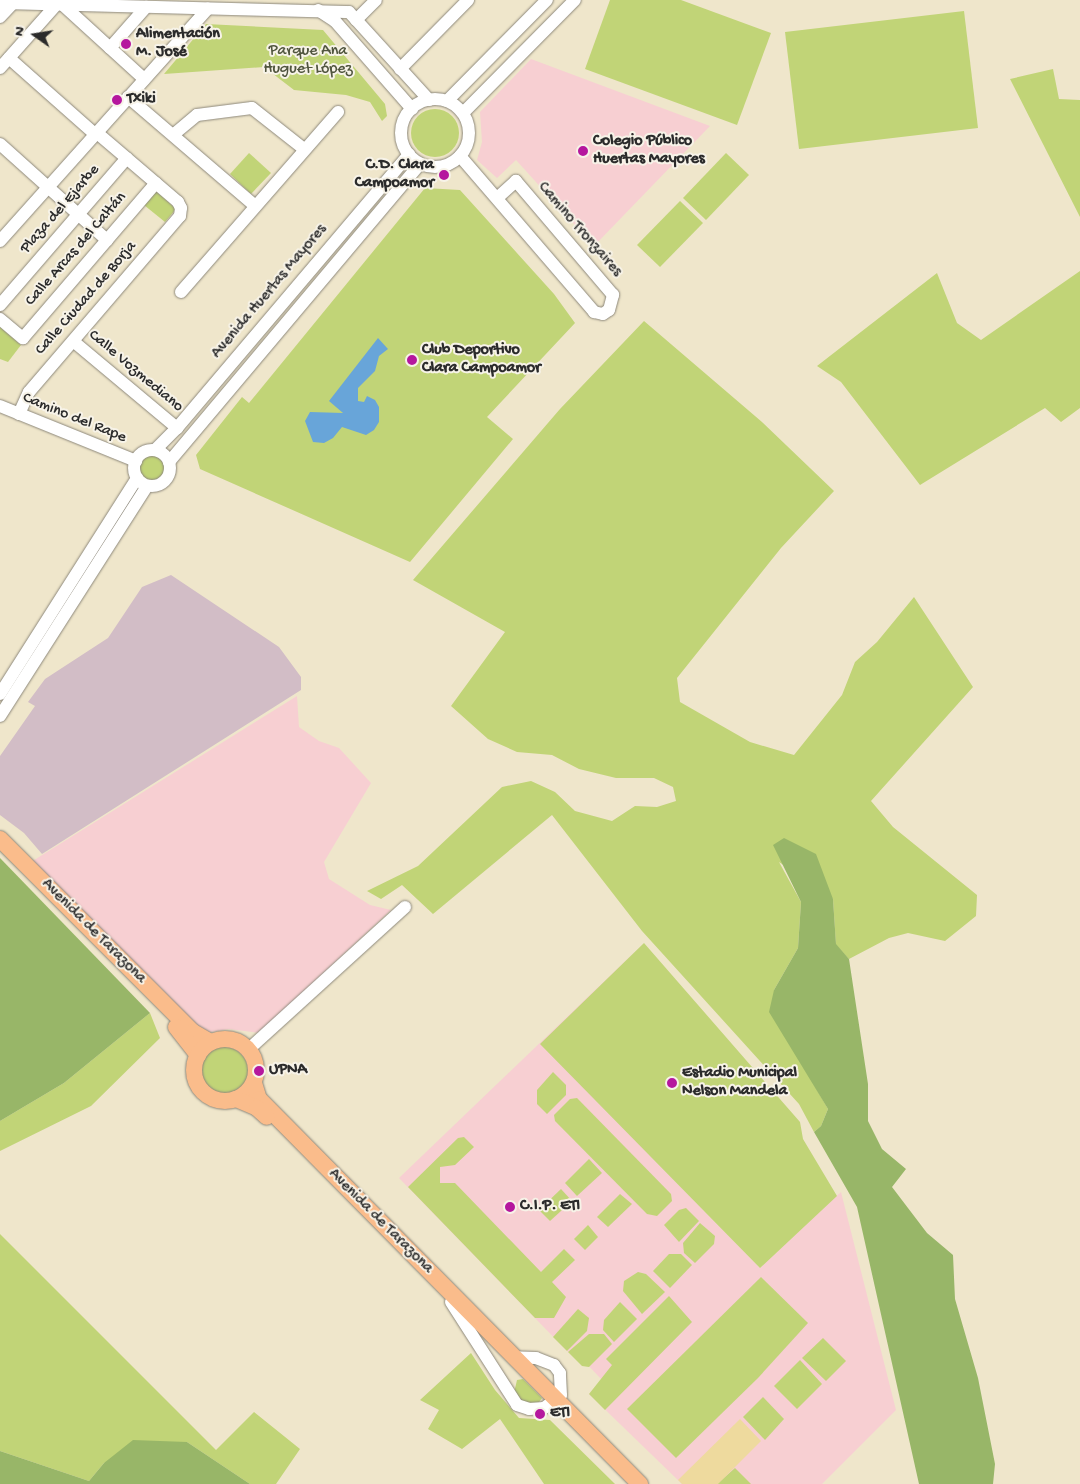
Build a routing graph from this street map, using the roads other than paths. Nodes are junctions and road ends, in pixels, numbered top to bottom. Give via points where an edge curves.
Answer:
1 (376, 0) edge
2 (468, 0) edge
3 (547, 0) edge
4 (575, 0) edge
5 (115, 3) edge
6 (6, 4) edge
7 (185, 4) edge
8 (254, 4) edge
9 (60, 5) junction
10 (317, 5) edge
11 (146, 6) junction
12 (208, 8) junction
13 (0, 17) edge
14 (356, 20) junction
15 (110, 48) junction
16 (9, 58) junction
17 (0, 68) edge
18 (400, 69) junction
19 (144, 79) junction
20 (128, 96) junction
21 (429, 100) junction
22 (447, 101) junction
23 (412, 109) junction
24 (338, 112) dead end
25 (463, 113) junction
26 (96, 133) junction
27 (173, 135) junction
28 (0, 144) edge
29 (304, 150) junction
30 (409, 154) junction
31 (460, 156) junction
32 (127, 158) junction
33 (420, 164) junction
34 (156, 183) junction
35 (48, 187) junction
36 (497, 198) junction
37 (255, 206) junction
38 (79, 214) junction
39 (107, 240) junction
40 (0, 241) edge
41 (182, 292) dead end
42 (0, 305) edge
43 (0, 318) edge
44 (73, 341) junction
45 (0, 406) edge
46 (19, 414) junction
47 (177, 428) junction
48 (155, 450) junction
49 (136, 461) junction
50 (170, 462) junction
51 (142, 482) junction
52 (0, 694) edge
53 (0, 716) edge
54 (0, 839) edge
55 (0, 850) edge
56 (405, 907) dead end
57 (210, 1042) junction
58 (249, 1049) junction
59 (198, 1055) junction
60 (254, 1083) junction
61 (236, 1099) junction
62 (451, 1302) junction
63 (513, 1357) junction
64 (554, 1402) junction
65 (632, 1484) edge
66 (640, 1484) edge

1 - 14 street
2 - 18 street
3 - 22 street
4 - 25 street
5 - 9 street
5 - 11 street
6 - 9 street
6 - 13 street
7 - 11 street
7 - 12 street
8 - 10 street
8 - 12 street
9 - 15 street
9 - 16 street
10 - 14 street via 349,12
10 - 23 street
11 - 15 street
12 - 19 street
14 - 18 street
15 - 19 street
16 - 17 street
16 - 26 street
18 - 21 street
19 - 20 street
20 - 26 street
20 - 27 street
21 - 22 street
21 - 23 street
22 - 25 street
23 - 30 street via 402,126
24 - 29 street
25 - 31 street via 469,135
26 - 32 street
26 - 35 street
27 - 29 street via 197,115 252,108
27 - 37 street
28 - 35 street
29 - 37 street
30 - 33 street
30 - 47 street, Avenida Huertas Mayores
31 - 33 street via 442,166
31 - 36 street, Camino Tronzaires
32 - 34 street
32 - 38 street, Plaza del Ejarbe
33 - 50 street, Avenida Huertas Mayores
34 - 39 street, Calle Arcas del Caltán
34 - 44 street, Calle Ciudad de Borja via 181,208 180,216
35 - 38 street
35 - 40 street
36 - 36 street, Camino Tronzaires via 594,312 603,314 609,310 613,295 516,181
37 - 41 street
38 - 39 street
38 - 42 street, Plaza del Ejarbe
39 - 43 street, Calle Arcas del Caltán via 23,338
44 - 46 street, Calle Ciudad de Borja via 29,392
44 - 47 street, Calle Vozmediano
45 - 46 street, Camino del Rape
46 - 49 street, Camino del Rape
47 - 48 street, Avenida Huertas Mayores
48 - 49 street, Avenida Huertas Mayores via 143,452
48 - 50 street
49 - 51 street
50 - 51 street, Avenida Huertas Mayores via 170,472 164,482
51 - 52 street
51 - 53 street
54 - 57 main road, Avenida de Tarazona via 193,1032
55 - 59 main road, Avenida de Tarazona via 175,1026
56 - 58 street
57 - 58 main road via 231,1039
57 - 59 main road
58 - 60 main road via 257,1072
59 - 61 main road via 194,1065 198,1086 215,1100
60 - 61 main road
60 - 63 main road, Avenida de Tarazona via 259,1099
61 - 62 main road, Avenida de Tarazona via 257,1108 274,1124
62 - 64 main road, Avenida de Tarazona
62 - 64 street, Avenida de Tarazona via 517,1405 535,1409
63 - 64 main road, Avenida de Tarazona
63 - 64 street via 536,1358 554,1365 562,1385 561,1395
64 - 65 main road, Avenida de Tarazona
64 - 66 main road, Avenida de Tarazona

